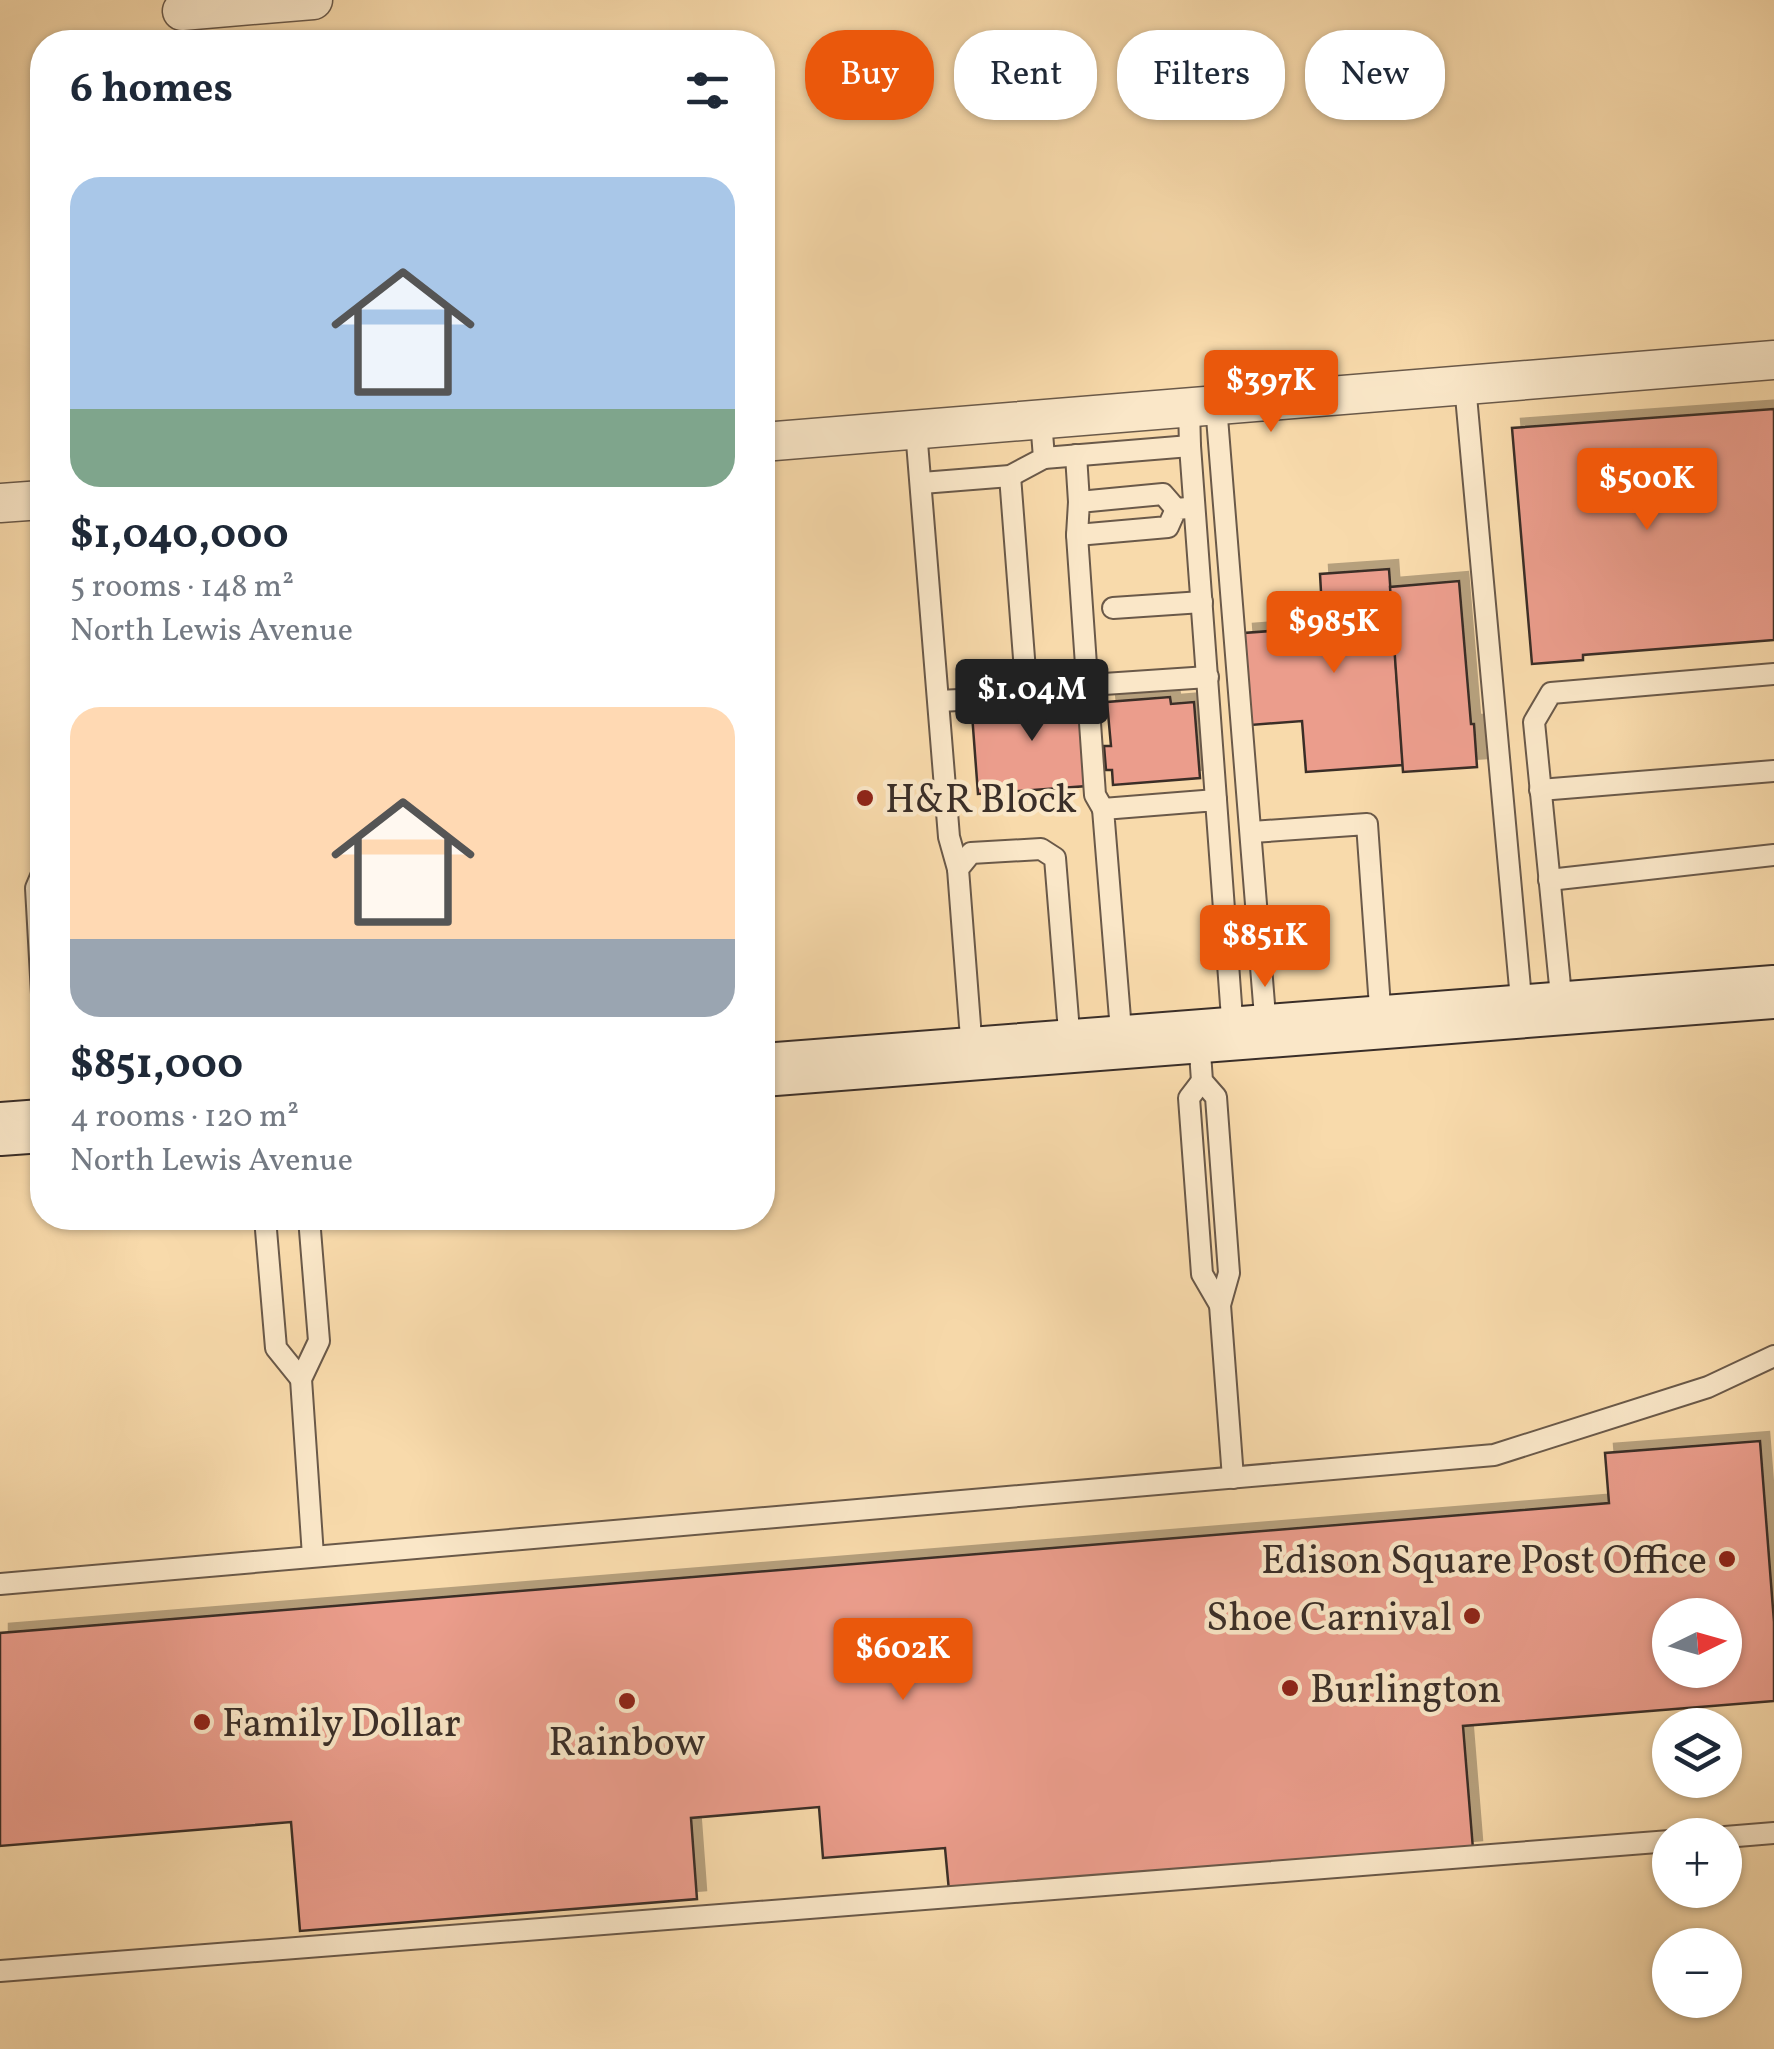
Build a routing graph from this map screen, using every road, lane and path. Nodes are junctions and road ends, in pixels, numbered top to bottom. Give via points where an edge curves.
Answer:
1 (313, 0) edge
2 (182, 18) edge
3 (1774, 360) edge
4 (1465, 385) junction
5 (1203, 407) junction
6 (1041, 420) junction
7 (916, 430) junction
8 (775, 441) edge
9 (1190, 446) junction
10 (1076, 456) junction
11 (1044, 458) junction
12 (1010, 476) junction
13 (922, 483) junction
14 (30, 501) edge
15 (1079, 502) junction
16 (0, 504) edge
17 (1186, 508) junction
18 (1077, 535) junction
19 (1202, 602) junction
20 (1114, 608) dead end
21 (1774, 674) edge
22 (1208, 678) junction
23 (1088, 684) junction
24 (938, 701) junction
25 (1774, 770) edge
26 (1540, 790) junction
27 (1216, 800) junction
28 (1103, 809) junction
29 (1252, 832) junction
30 (1774, 855) edge
31 (958, 869) junction
32 (1549, 880) junction
33 (1774, 992) edge
34 (1542, 1010) junction
35 (1381, 1022) junction
36 (1122, 1042) junction
37 (1070, 1046) junction
38 (1225, 1046) junction
39 (972, 1054) junction
40 (775, 1069) edge
41 (30, 1127) edge
42 (0, 1129) edge
43 (266, 1230) edge
44 (310, 1230) edge
45 (1774, 1356) edge
46 (301, 1378) junction
47 (1233, 1478) junction
48 (313, 1556) junction
49 (0, 1584) edge
50 (1774, 1833) edge
51 (1742, 1836) edge
52 (1652, 1842) edge
53 (0, 1971) edge

1 - 2 street
3 - 4 street
4 - 5 street
4 - 34 lane
5 - 6 street
5 - 9 lane
5 - 29 lane
6 - 7 street
6 - 11 lane
7 - 8 street
7 - 13 lane
9 - 10 lane
9 - 17 lane
10 - 11 lane
10 - 15 lane
11 - 12 lane
12 - 13 lane
12 - 24 lane via 1025,670 999,698
13 - 24 lane
14 - 16 street
15 - 17 lane via 1163,494
15 - 18 lane
17 - 18 lane via 1168,527
17 - 19 lane
18 - 23 lane
19 - 20 lane
19 - 22 lane
21 - 26 lane via 1551,693 1534,722
22 - 23 lane
22 - 27 lane
23 - 28 lane via 1095,795
24 - 31 lane via 949,837
25 - 26 lane
26 - 32 lane
27 - 28 lane
27 - 38 lane
28 - 36 lane
29 - 35 lane via 1367,824
29 - 38 lane
30 - 32 lane
31 - 37 lane via 970,853 1041,849 1055,858
31 - 39 lane
32 - 34 lane
33 - 34 main road
34 - 35 main road
35 - 38 main road
36 - 37 main road
36 - 38 main road
37 - 39 main road
38 - 47 lane via 1216,1096 1230,1272 1220,1305
39 - 40 main road
41 - 42 main road
43 - 46 lane via 276,1348
44 - 46 lane via 320,1341
45 - 47 lane via 1708,1387 1494,1455
46 - 48 lane
47 - 48 lane
48 - 49 lane
50 - 51 lane
52 - 53 lane

